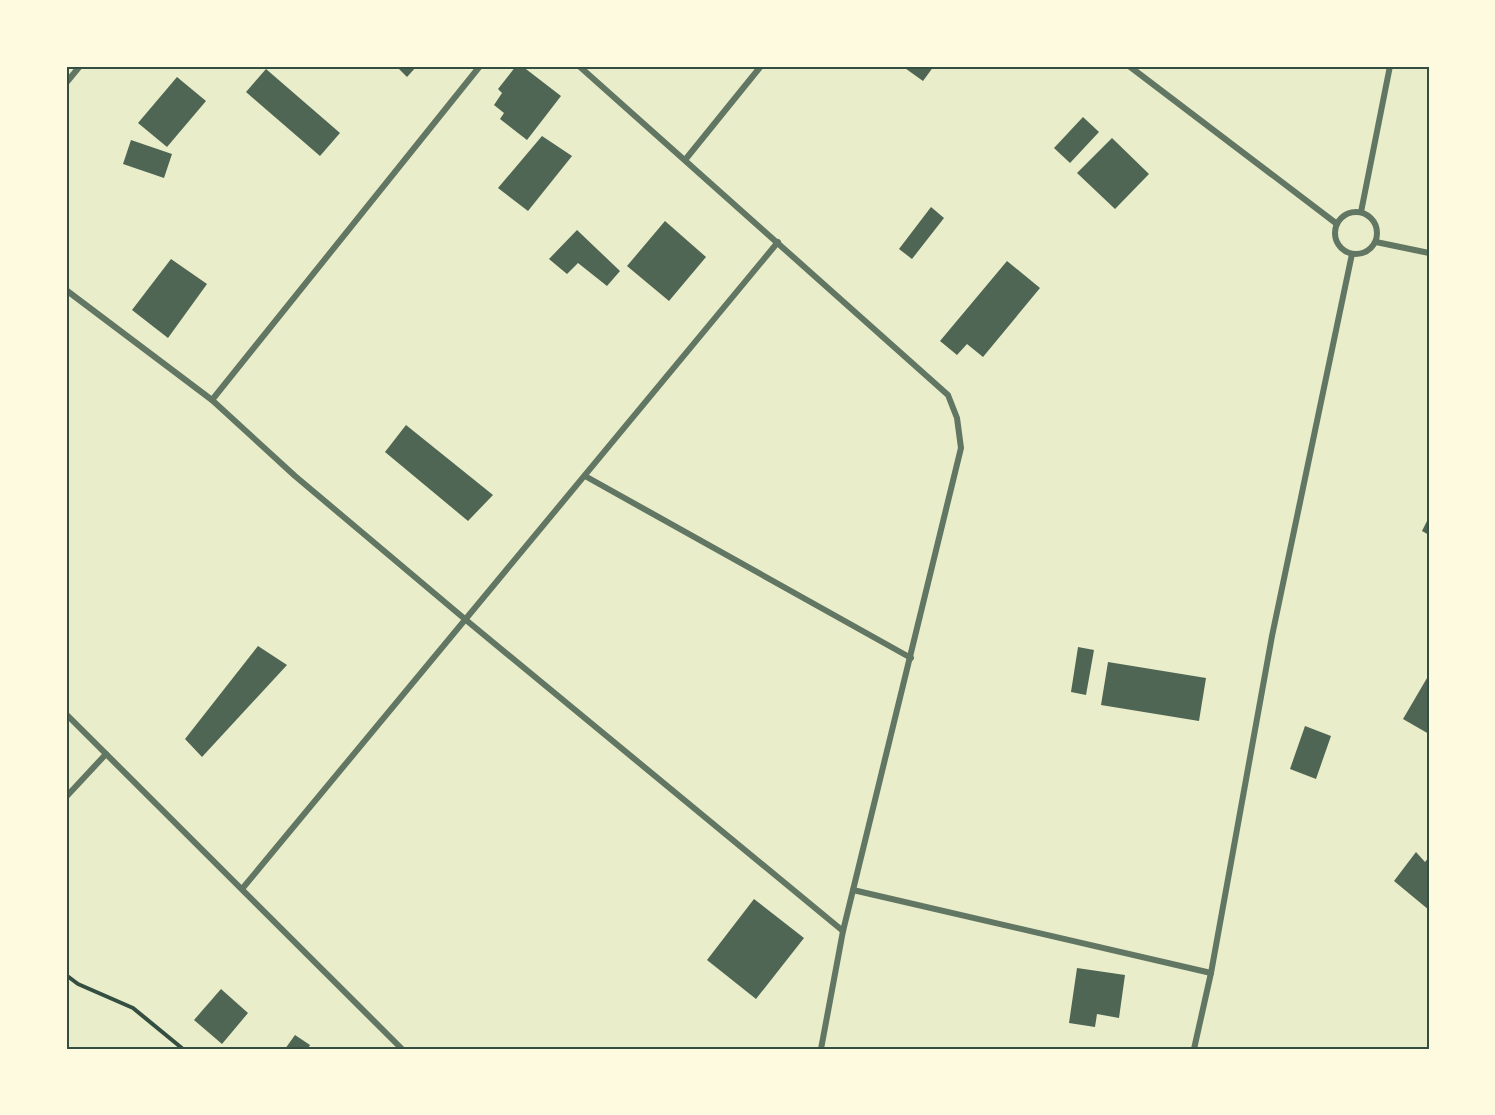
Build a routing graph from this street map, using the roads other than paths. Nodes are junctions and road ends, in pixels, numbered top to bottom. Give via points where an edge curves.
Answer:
1 (80, 66) edge
2 (480, 66) edge
3 (579, 66) edge
4 (761, 66) edge
5 (1129, 66) edge
6 (1390, 66) edge
7 (66, 83) edge
8 (685, 160) junction
9 (1361, 212) junction
10 (1337, 224) junction
11 (778, 242) junction
12 (1376, 242) junction
13 (1429, 253) edge
14 (1352, 254) junction
15 (66, 290) edge
16 (212, 400) junction
17 (585, 476) junction
18 (466, 620) junction
19 (911, 658) junction
20 (66, 714) edge
21 (106, 754) junction
22 (66, 797) edge
23 (242, 889) junction
24 (853, 890) junction
25 (843, 931) junction
26 (1211, 973) junction
27 (402, 1049) edge
28 (821, 1049) edge
29 (1194, 1049) edge

1 - 7 street
2 - 16 street
3 - 8 street
4 - 8 street
5 - 10 street
6 - 9 street
8 - 11 street
9 - 10 street via 1351,212
9 - 12 street via 1376,224
10 - 14 street via 1337,243
11 - 17 street
11 - 19 street via 948,395 957,418 961,448
12 - 13 street
12 - 14 street via 1370,250
14 - 26 street via 1272,636
15 - 16 street
16 - 18 street
17 - 18 street
17 - 19 street
18 - 23 street
18 - 25 street
19 - 24 street
20 - 21 street
21 - 22 street
21 - 23 street
23 - 27 street
24 - 25 street
24 - 26 street
25 - 28 street
26 - 29 street

